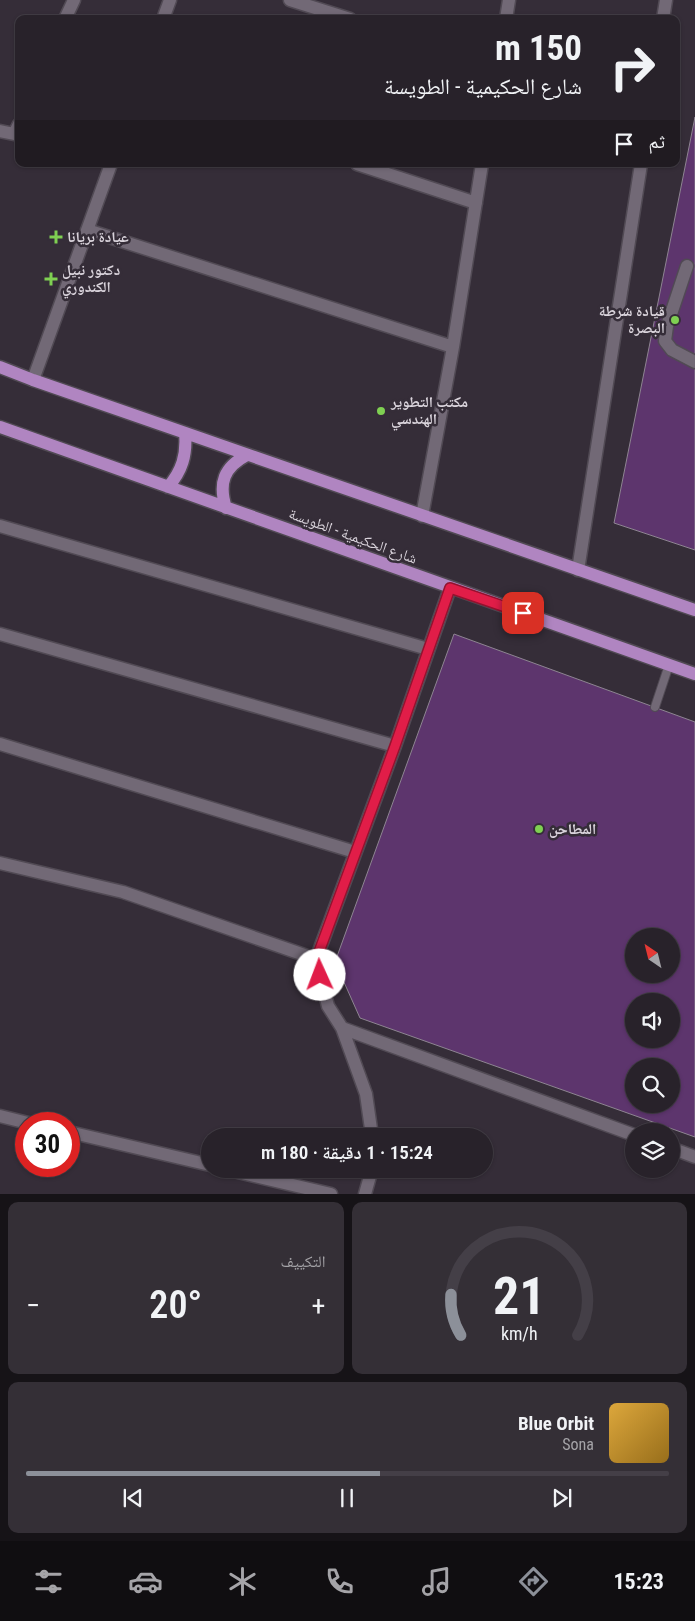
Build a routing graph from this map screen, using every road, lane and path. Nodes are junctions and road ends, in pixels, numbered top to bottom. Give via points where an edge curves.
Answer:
1 (74, 0) edge
2 (170, 0) edge
3 (290, 0) edge
4 (509, 0) edge
5 (666, 0) edge
6 (68, 15) edge
7 (164, 15) edge
8 (337, 15) edge
9 (507, 15) edge
10 (664, 15) edge
11 (0, 131) edge
12 (15, 132) edge
13 (110, 167) edge
14 (376, 167) edge
15 (482, 167) edge
16 (641, 167) edge
17 (394, 170) edge
18 (476, 203) junction
19 (87, 230) junction
20 (688, 266) dead end
21 (453, 347) junction
22 (695, 362) edge
23 (0, 367) edge
24 (33, 380) junction
25 (0, 427) edge
26 (185, 433) junction
27 (247, 455) junction
28 (168, 487) junction
29 (226, 508) junction
30 (422, 516) junction
31 (0, 526) edge
32 (578, 570) junction
33 (450, 588) junction
34 (695, 610) edge
35 (0, 634) edge
36 (428, 649) junction
37 (668, 665) junction
38 (695, 674) edge
39 (655, 707) dead end
40 (0, 744) edge
41 (395, 746) junction
42 (355, 852) junction
43 (0, 863) edge
44 (316, 960) junction
45 (342, 1028) junction
46 (0, 1116) edge
47 (15, 1120) edge
48 (371, 1128) edge
49 (625, 1132) edge
50 (80, 1135) edge
51 (680, 1151) edge
52 (695, 1157) edge
53 (201, 1163) edge
54 (263, 1178) edge
55 (369, 1178) edge
56 (331, 1194) edge
57 (365, 1194) edge

1 - 6 street
2 - 7 street
3 - 8 street
4 - 9 street
5 - 10 street
11 - 12 street
13 - 19 street
14 - 17 street
15 - 18 street
16 - 32 street
17 - 18 street
18 - 21 street
19 - 21 street
19 - 24 street
20 - 22 street via 665,341 672,350
21 - 30 street
23 - 24 main road
24 - 26 main road
25 - 28 main road, شارع الحكيمية - الطويسة
26 - 27 main road
26 - 28 main road via 183,463
27 - 29 main road via 230,467 224,477 222,487
27 - 30 main road
28 - 29 main road, شارع الحكيمية - الطويسة
29 - 33 main road, شارع الحكيمية - الطويسة
30 - 32 main road
31 - 36 street
32 - 34 main road
33 - 36 street
33 - 37 main road, شارع الحكيمية - الطويسة
35 - 41 street
36 - 41 street
37 - 38 main road, شارع الحكيمية - الطويسة
37 - 39 lane
40 - 42 street
41 - 42 street
42 - 44 street
43 - 44 street via 123,892
44 - 45 street via 328,1006
45 - 48 street via 366,1094
45 - 49 street
46 - 47 street
50 - 53 street
51 - 52 street
54 - 56 street
55 - 57 street

